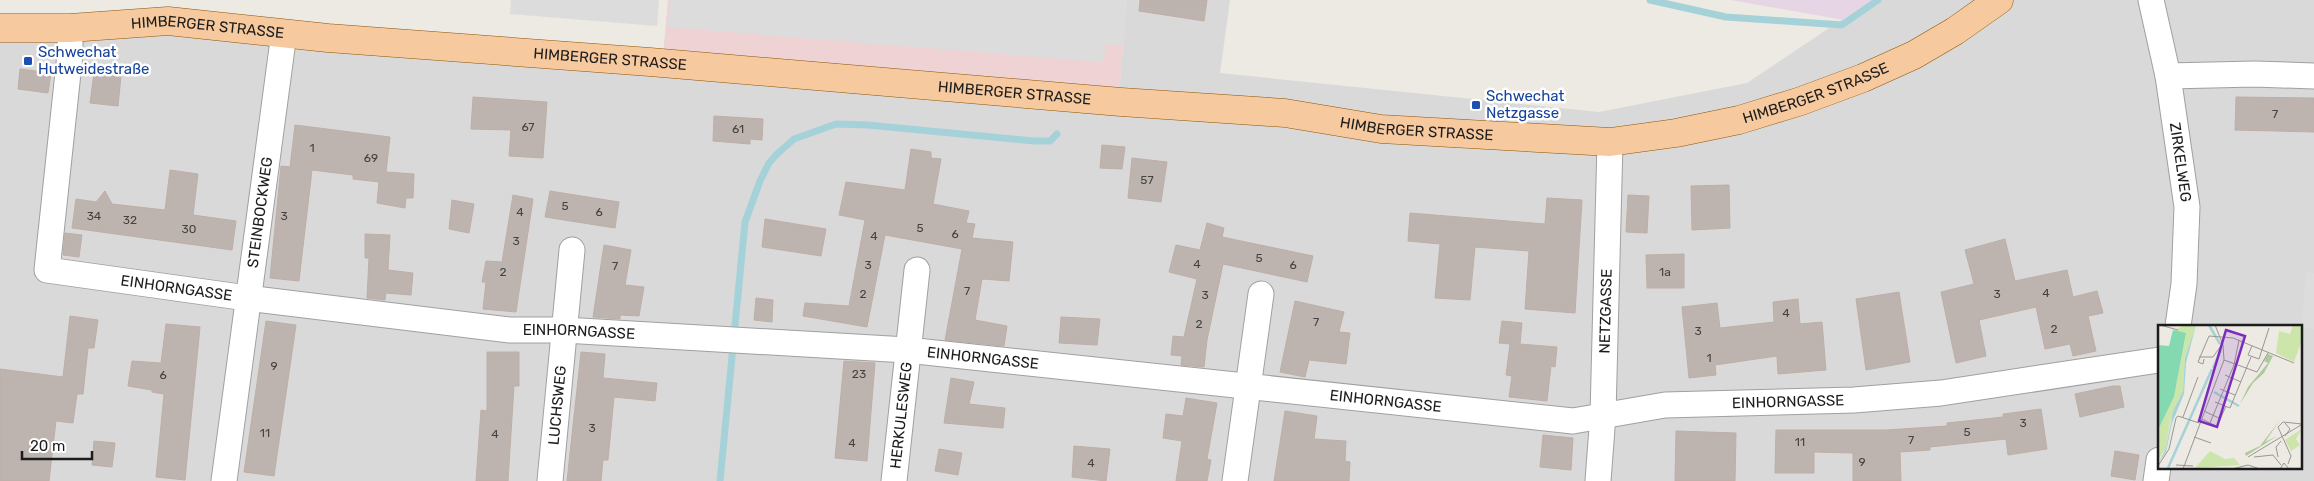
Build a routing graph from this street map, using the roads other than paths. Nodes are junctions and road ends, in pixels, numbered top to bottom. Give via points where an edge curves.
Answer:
1 (1999, 0) edge
2 (2151, 0) edge
3 (0, 28) edge
4 (70, 28) junction
5 (284, 33) junction
6 (2168, 76) junction
7 (2314, 76) edge
8 (1610, 142) junction
9 (572, 250) dead end
10 (917, 270) dead end
11 (1261, 294) dead end
12 (247, 298) junction
13 (2178, 325) edge
14 (564, 330) junction
15 (907, 350) junction
16 (2158, 360) edge
17 (1247, 386) junction
18 (1603, 415) junction
19 (2158, 467) edge
20 (224, 481) edge
21 (550, 481) edge
22 (894, 481) edge
23 (1235, 481) edge
24 (1598, 481) edge
25 (2156, 481) edge

1 - 8 main road, HIMBERGER STRASSE via 1914,55 1819,95 1739,120
2 - 6 street, ZIRKELWEG
3 - 4 main road, HIMBERGER STRASSE
4 - 5 main road, HIMBERGER STRASSE via 168,21
4 - 12 street, EINHORNGASSE via 47,270
5 - 8 main road, HIMBERGER STRASSE via 1285,113 1381,129
5 - 12 street, STEINBOCKWEG
6 - 7 street
6 - 13 street, ZIRKELWEG via 2187,208 2184,284
8 - 18 street, NETZGASSE
9 - 14 street, LUCHSWEG
10 - 15 street, HERKULESWEG
11 - 17 street
12 - 14 street, EINHORNGASSE via 510,330
12 - 20 street, STEINBOCKWEG
14 - 15 street, EINHORNGASSE
14 - 21 street, LUCHSWEG
15 - 17 street, EINHORNGASSE
15 - 22 street, HERKULESWEG
16 - 18 street, EINHORNGASSE via 1941,393 1854,400 1665,405
17 - 18 street, EINHORNGASSE via 1573,421
17 - 23 street
18 - 24 street, NETZGASSE
19 - 25 street

